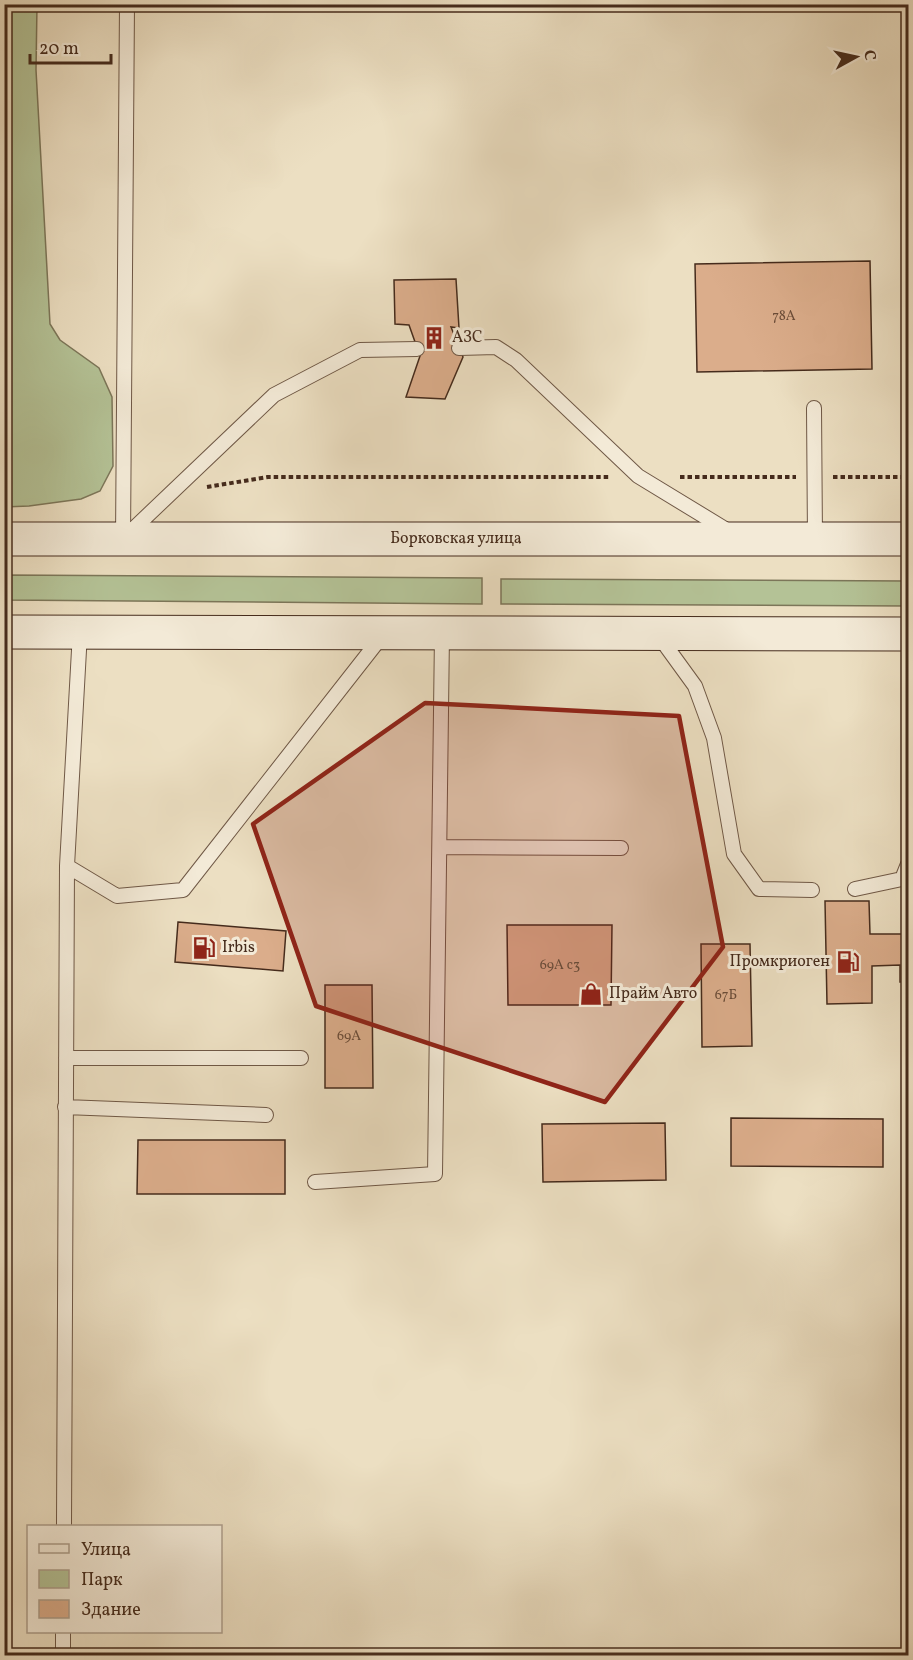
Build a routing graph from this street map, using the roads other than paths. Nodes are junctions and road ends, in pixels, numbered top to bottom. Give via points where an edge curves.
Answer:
1 (127, 4) edge
2 (459, 348) dead end
3 (417, 349) dead end
4 (814, 408) dead end
5 (740, 538) junction
6 (4, 539) edge
7 (123, 539) junction
8 (815, 539) junction
9 (909, 539) edge
10 (4, 632) edge
11 (80, 632) junction
12 (657, 633) junction
13 (384, 634) junction
14 (442, 634) junction
15 (909, 634) edge
16 (440, 847) junction
17 (621, 848) dead end
18 (909, 864) edge
19 (67, 866) junction
20 (855, 889) dead end
21 (812, 890) dead end
22 (66, 1058) junction
23 (301, 1058) dead end
24 (65, 1107) junction
25 (266, 1115) dead end
26 (315, 1182) dead end
27 (64, 1525) edge
28 (63, 1633) edge
29 (63, 1656) edge

1 - 7 lane
2 - 5 lane via 496,347 516,360 638,477
3 - 7 lane via 360,350 274,395
4 - 8 lane
5 - 7 main road, Борковская улица
5 - 8 main road, Борковская улица
6 - 7 main road, Борковская улица
8 - 9 main road, Борковская улица
10 - 11 main road
11 - 13 main road
11 - 19 lane
12 - 14 main road
12 - 15 main road
12 - 21 lane via 695,686 710,728 734,854 759,889
13 - 14 main road
13 - 19 lane via 183,890 117,896
14 - 16 lane
16 - 17 lane
16 - 26 lane via 435,1174
18 - 20 lane via 902,879
19 - 22 lane
22 - 23 lane
22 - 24 lane
24 - 25 lane
24 - 27 lane
28 - 29 lane

